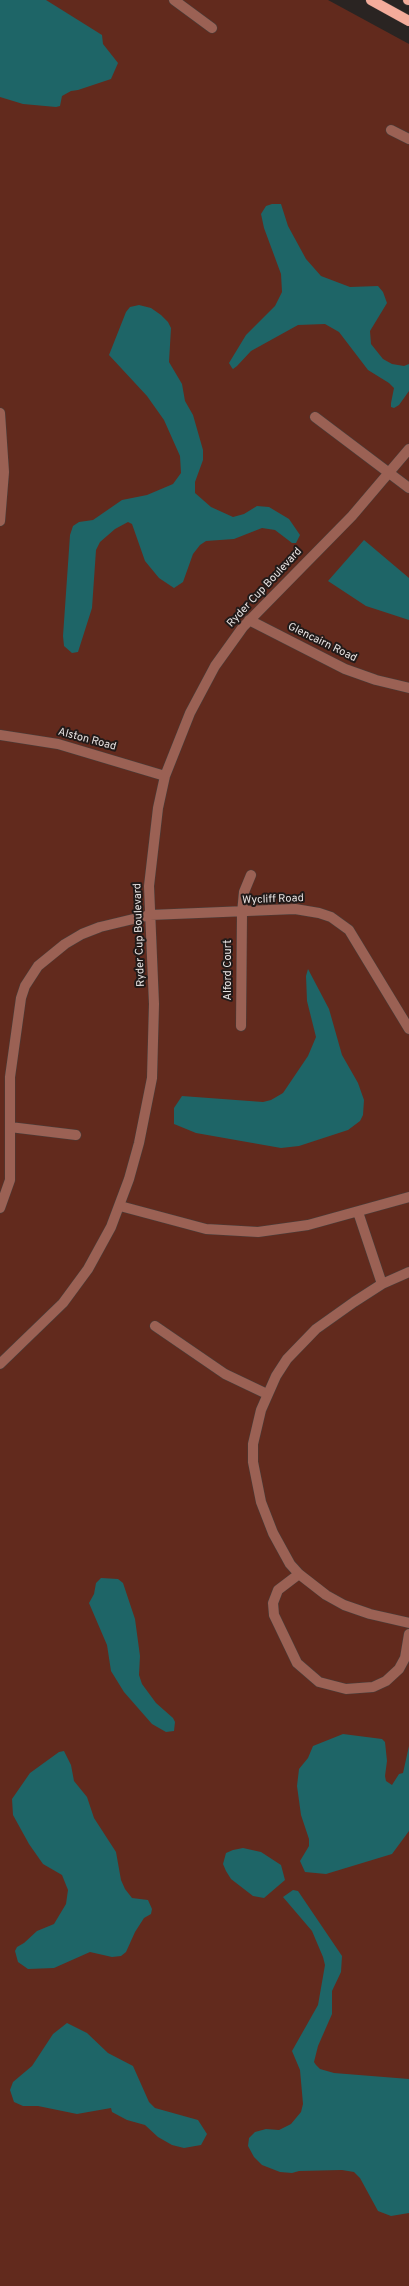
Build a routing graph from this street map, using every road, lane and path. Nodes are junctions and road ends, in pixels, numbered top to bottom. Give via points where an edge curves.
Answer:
1 (174, 0) edge
2 (371, 0) edge
3 (409, 21) edge
4 (212, 28) dead end
5 (391, 130) dead end
6 (409, 139) edge
7 (0, 413) edge
8 (315, 417) dead end
9 (409, 449) edge
10 (388, 475) junction
11 (409, 488) edge
12 (0, 521) edge
13 (249, 620) junction
14 (409, 688) edge
15 (0, 735) edge
16 (165, 776) junction
17 (251, 875) dead end
18 (242, 913) junction
19 (150, 915) junction
20 (241, 1026) dead end
21 (409, 1029) edge
22 (10, 1127) junction
23 (76, 1135) dead end
24 (409, 1196) edge
25 (120, 1206) junction
26 (0, 1208) edge
27 (358, 1212) junction
28 (409, 1272) edge
29 (382, 1284) junction
30 (155, 1326) dead end
31 (0, 1364) edge
32 (266, 1394) junction
33 (299, 1574) junction
34 (409, 1624) edge
35 (409, 1634) edge

1 - 4 street
2 - 3 main road
5 - 6 street
7 - 12 street via 4,472
8 - 10 street
9 - 10 street, Ryder Cup Boulevard
10 - 11 street
10 - 13 street, Ryder Cup Boulevard via 352,516
13 - 14 street, Glencairn Road via 333,664 376,680
13 - 16 street, Ryder Cup Boulevard via 202,689
15 - 16 street, Alston Road via 58,744
16 - 19 street, Ryder Cup Boulevard via 158,808 149,886
17 - 18 street, Alford Court via 244,892
18 - 19 street, Wycliff Road
18 - 20 street, Alford Court
18 - 21 street, Wycliff Road via 308,910 340,923 349,930
19 - 22 street, Wycliff Road via 82,934 50,955 31,975 21,998 10,1077
19 - 25 street, Ryder Cup Boulevard via 154,1004 152,1078 139,1143
22 - 23 street
22 - 26 street, Wycliff Road via 10,1180
24 - 27 street
25 - 27 street via 181,1224 232,1232 284,1229
25 - 31 street, Ryder Cup Boulevard via 101,1249 74,1289 37,1330
27 - 29 street
28 - 29 street
29 - 32 street via 328,1320 301,1343 287,1359
30 - 32 street via 225,1374
32 - 33 street via 257,1423 252,1462 261,1502 273,1533 290,1564
33 - 34 street via 344,1605
33 - 35 street via 278,1590 273,1603 274,1615 297,1663 319,1682 346,1689 373,1686 386,1681 399,1669 405,1658

